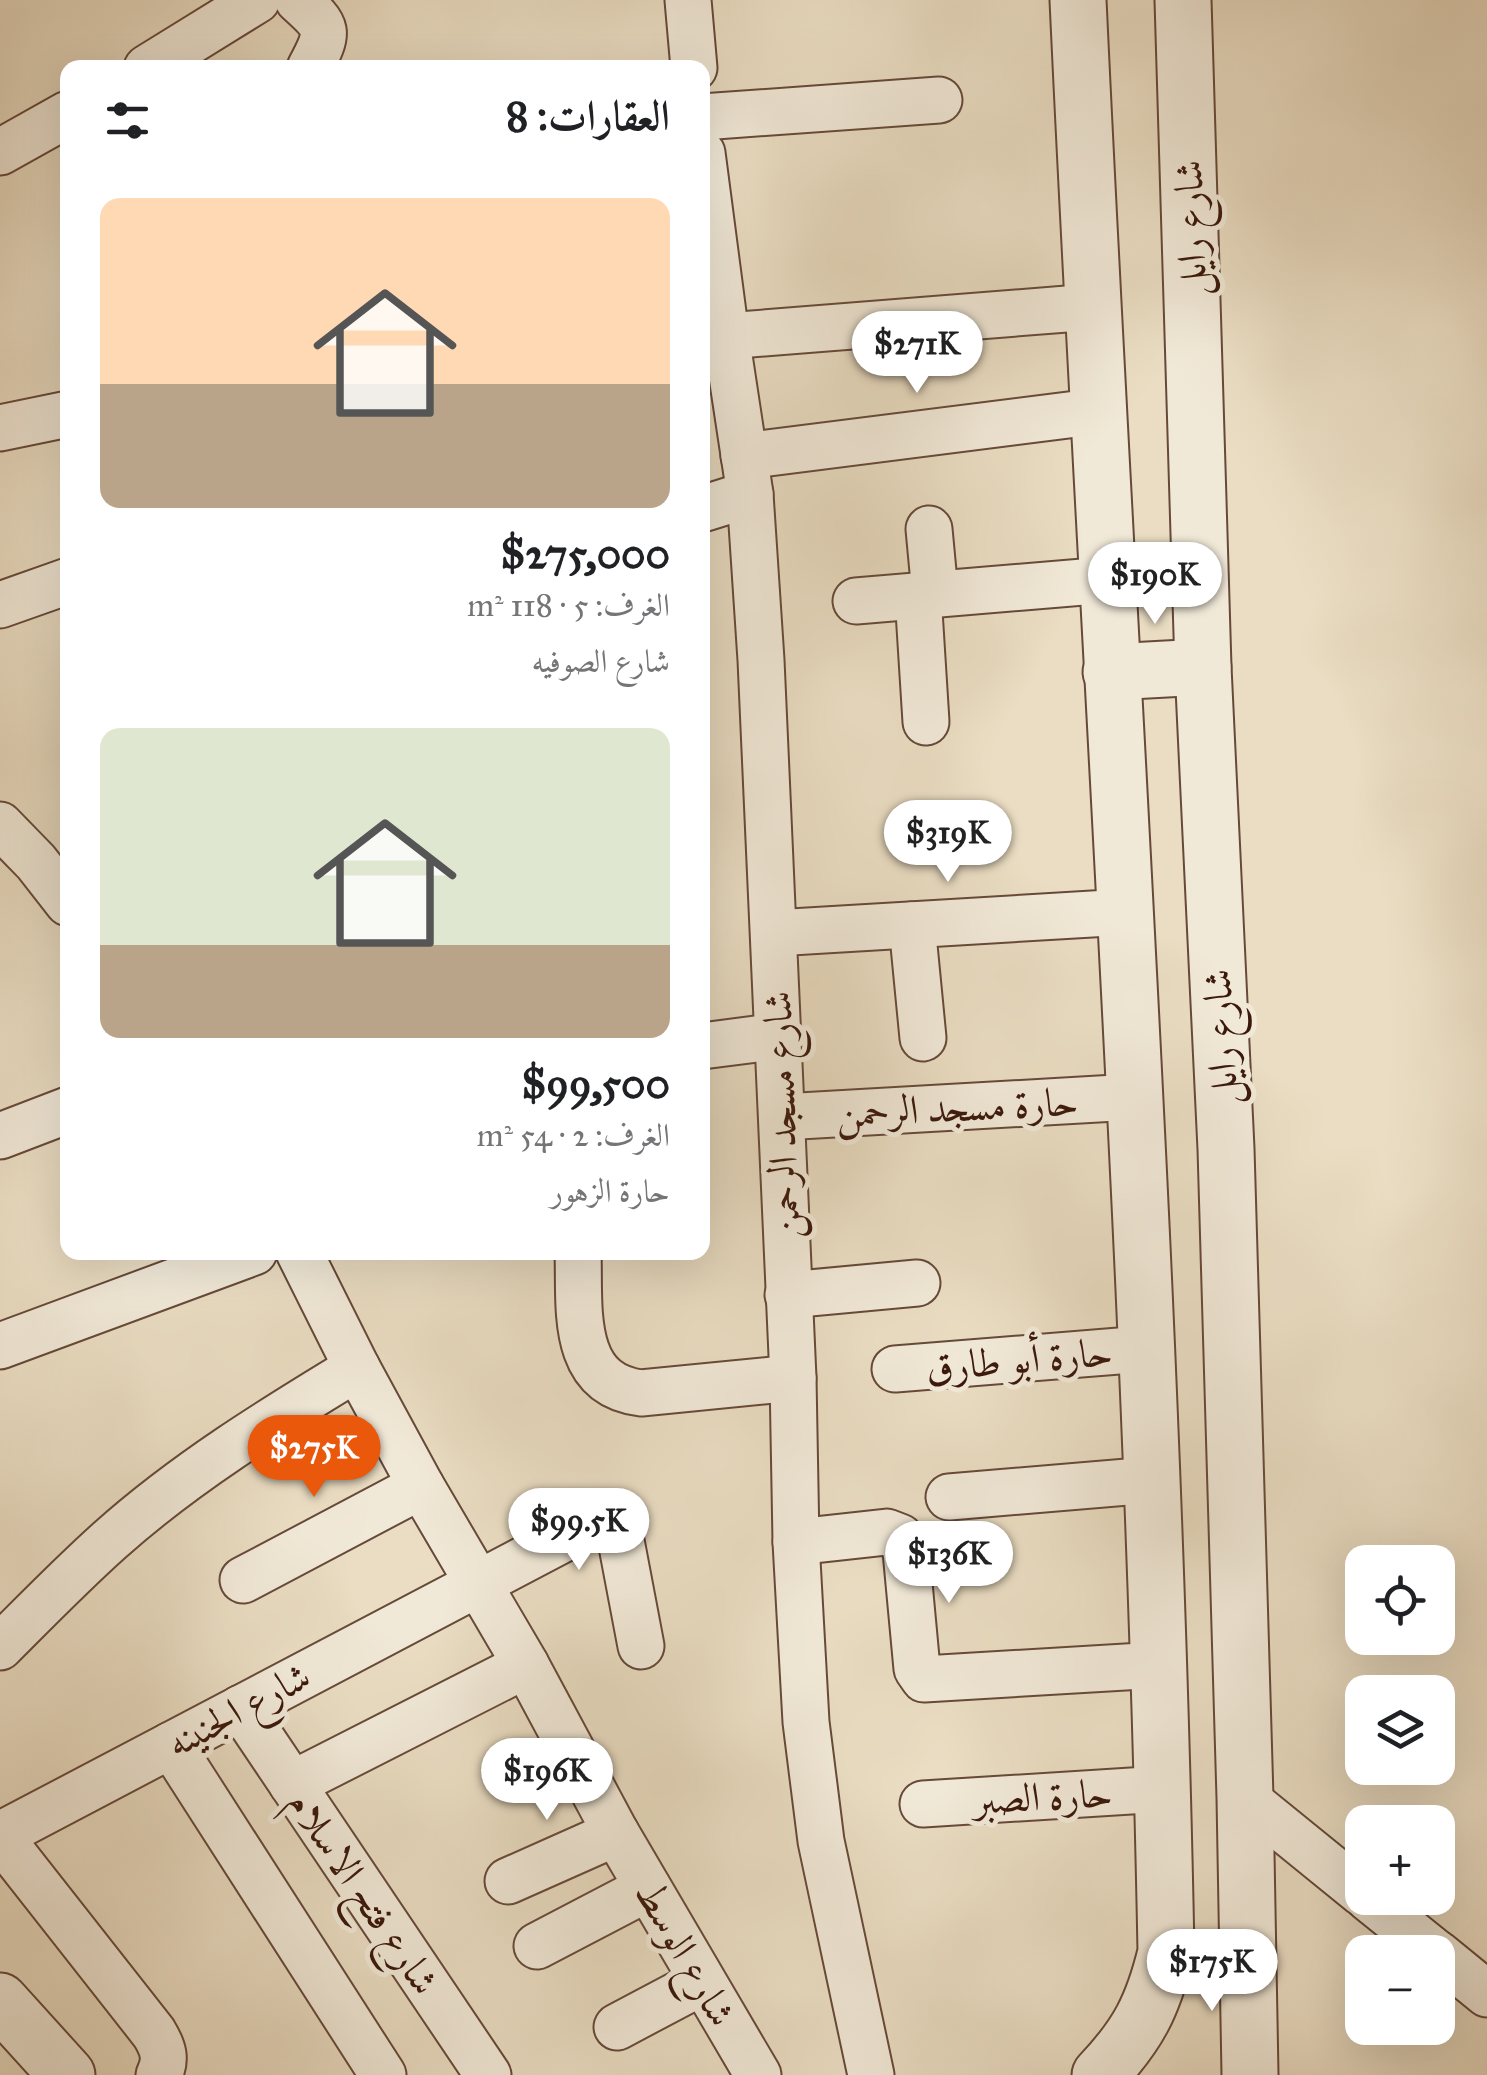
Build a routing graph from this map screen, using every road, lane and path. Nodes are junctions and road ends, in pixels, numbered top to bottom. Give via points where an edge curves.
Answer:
1 (257, 0) edge
2 (298, 0) edge
3 (688, 0) edge
4 (1078, 0) edge
5 (1183, 0) edge
6 (160, 60) edge
7 (313, 60) edge
8 (693, 60) edge
9 (939, 100) dead end
10 (710, 116) edge
11 (60, 118) edge
12 (0, 152) edge
13 (710, 261) edge
14 (1092, 308) junction
15 (718, 342) edge
16 (1100, 411) junction
17 (60, 416) edge
18 (0, 428) edge
19 (747, 475) junction
20 (710, 503) edge
21 (930, 529) dead end
22 (1107, 580) junction
23 (60, 584) edge
24 (926, 594) junction
25 (856, 601) dead end
26 (0, 605) edge
27 (1204, 668) junction
28 (1111, 672) junction
29 (926, 722) dead end
30 (0, 825) edge
31 (52, 849) edge
32 (60, 876) edge
33 (1126, 912) junction
34 (912, 925) junction
35 (774, 933) junction
36 (779, 1036) junction
37 (923, 1038) dead end
38 (710, 1045) edge
39 (1133, 1097) junction
40 (60, 1112) edge
41 (782, 1116) junction
42 (2, 1128) edge
43 (232, 1260) edge
44 (303, 1260) edge
45 (578, 1260) edge
46 (917, 1284) dead end
47 (788, 1295) junction
48 (0, 1346) edge
49 (1144, 1348) junction
50 (357, 1368) junction
51 (894, 1369) dead end
52 (793, 1378) junction
53 (1151, 1480) junction
54 (421, 1486) junction
55 (949, 1497) dead end
56 (796, 1542) junction
57 (243, 1580) dead end
58 (477, 1584) junction
59 (641, 1646) dead end
60 (0, 1647) edge
61 (526, 1665) junction
62 (1159, 1665) junction
63 (241, 1708) junction
64 (170, 1745) junction
65 (292, 1784) junction
66 (1163, 1789) junction
67 (1245, 1798) junction
68 (924, 1804) dead end
69 (616, 1833) junction
70 (0, 1836) edge
71 (1345, 1880) edge
72 (508, 1881) dead end
73 (648, 1888) junction
74 (1389, 1915) edge
75 (1414, 1935) edge
76 (537, 1946) dead end
77 (1166, 1952) junction
78 (1247, 1952) junction
79 (1455, 1968) edge
80 (702, 1982) junction
81 (1487, 1994) edge
82 (0, 2001) edge
83 (618, 2028) dead end
84 (68, 2075) edge
85 (158, 2075) edge
86 (383, 2075) edge
87 (488, 2075) edge
88 (758, 2075) edge
89 (871, 2075) edge
90 (1100, 2075) edge
91 (1250, 2075) edge

1 - 6 street
2 - 7 street via 325,31
3 - 8 street
4 - 14 street
5 - 27 street, شارع رايل
9 - 10 street
11 - 12 street
13 - 15 street, شارع مسجد الرحمن
14 - 15 street
14 - 16 street
15 - 19 street, شارع مسجد الرحمن
16 - 19 street
16 - 22 street
17 - 18 street
19 - 20 street
19 - 35 street, شارع مسجد الرحمن
21 - 24 street
22 - 24 street
22 - 28 street
23 - 26 street
24 - 25 street
24 - 29 street
27 - 28 street
27 - 67 street, شارع رايل
28 - 33 street
30 - 31 street
31 - 32 street
33 - 34 street
33 - 39 street
34 - 35 street
34 - 37 street
35 - 36 street, شارع مسجد الرحمن
36 - 38 street
36 - 41 street, شارع مسجد الرحمن
39 - 41 street, حارة مسجد الرحمن
39 - 49 street
40 - 42 street
41 - 47 street, شارع مسجد الرحمن
43 - 48 street
44 - 50 street, شارع الوسط
45 - 52 street via 585,1350 595,1370 623,1391
46 - 47 street
47 - 52 street, شارع مسجد الرحمن
49 - 51 street, حارة أبو طارق
49 - 53 street
50 - 54 street, شارع الوسط
50 - 60 street via 193,1474 112,1538
52 - 56 street, شارع مسجد الرحمن
53 - 55 street
53 - 62 street
54 - 57 street
54 - 58 street, شارع الوسط
56 - 62 street via 887,1532 900,1538 917,1669 924,1679
56 - 89 street, شارع مسجد الرحمن via 821,1842
58 - 59 street, شارع الجنينه via 611,1516
58 - 61 street, شارع الوسط
58 - 63 street, شارع الجنينه
61 - 65 street
61 - 69 street, شارع الوسط
62 - 66 street
63 - 64 street, شارع الجنينه
63 - 65 street, شارع فتح الاسلام
64 - 70 street, شارع الجنينه
64 - 86 street
65 - 87 street, شارع فتح الاسلام
66 - 68 street, حارة الصبر
66 - 77 street
67 - 71 street
67 - 78 street, شارع رايل
69 - 72 street
69 - 73 street, شارع الوسط
70 - 85 street via 154,2033 164,2064
73 - 76 street
73 - 80 street, شارع الوسط
74 - 75 street
77 - 78 street via 1197,1971 1228,1970
77 - 90 street via 1130,2044
78 - 91 street, شارع رايل
79 - 81 street
80 - 83 street
80 - 88 street, شارع الوسط
82 - 84 street

